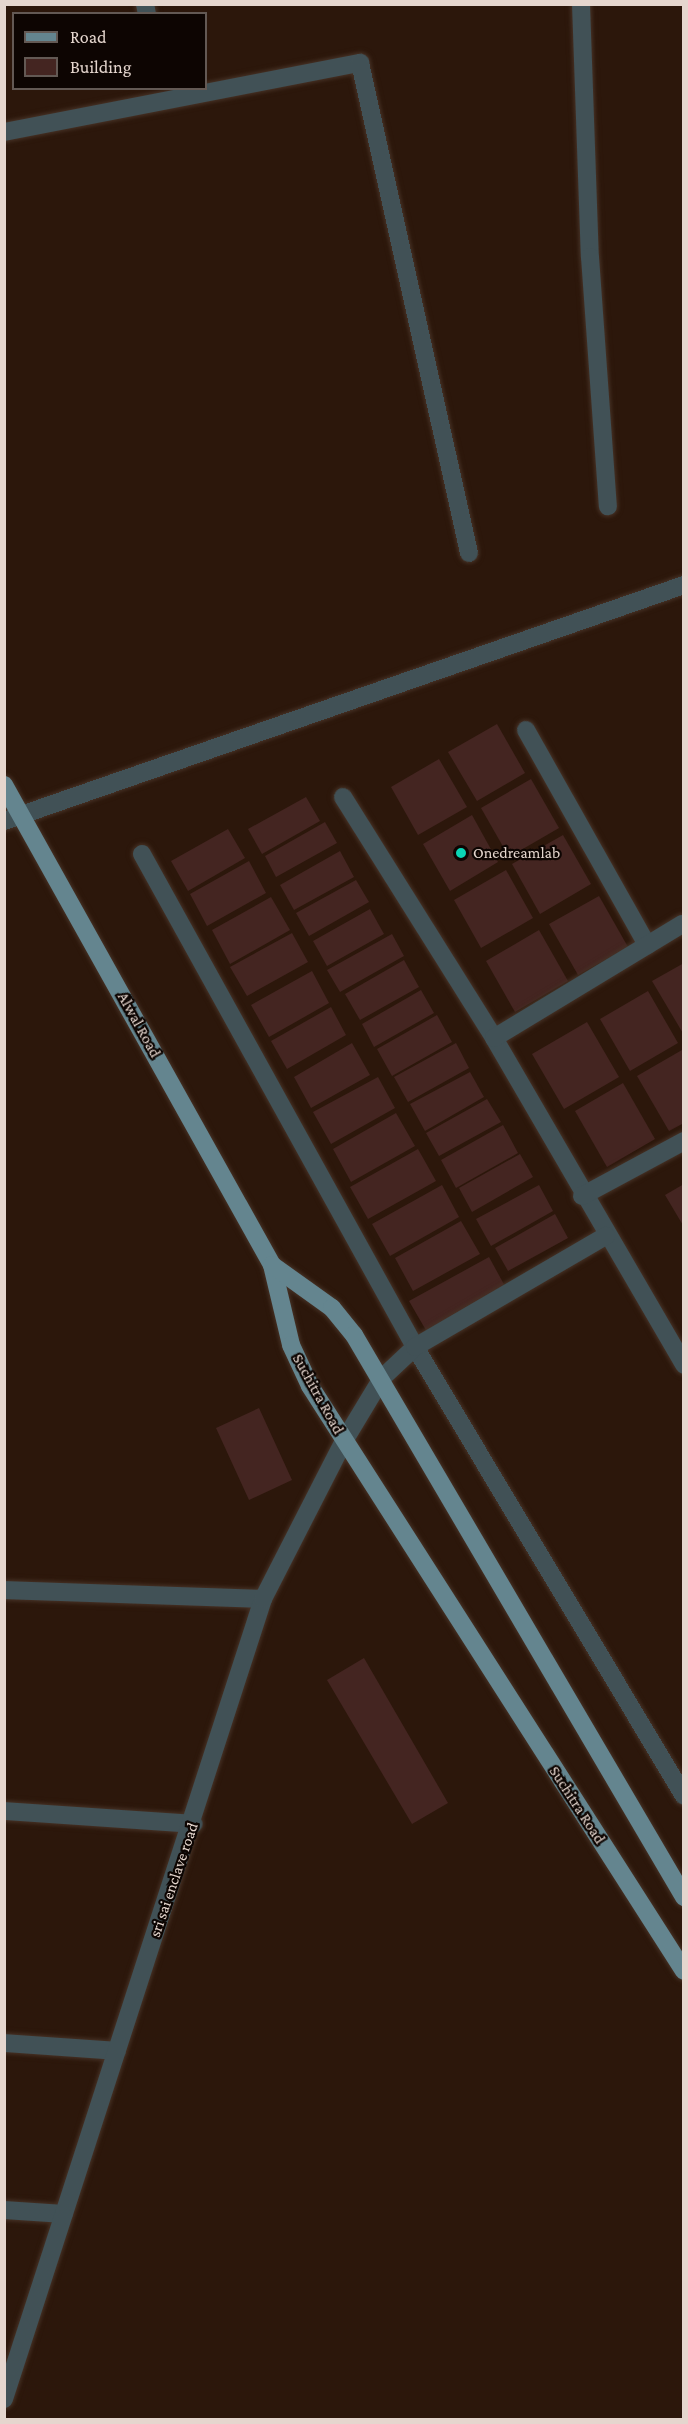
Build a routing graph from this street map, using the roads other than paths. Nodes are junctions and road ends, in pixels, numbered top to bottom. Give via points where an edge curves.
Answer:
1 (581, 4) edge
2 (207, 88) edge
3 (196, 90) edge
4 (166, 95) edge
5 (4, 132) edge
6 (608, 506) dead end
7 (469, 553) dead end
8 (684, 585) edge
9 (526, 730) dead end
10 (4, 785) edge
11 (343, 797) dead end
12 (22, 814) junction
13 (4, 821) edge
14 (142, 854) dead end
15 (682, 924) edge
16 (647, 945) junction
17 (494, 1038) junction
18 (684, 1141) edge
19 (582, 1196) junction
20 (606, 1236) junction
21 (272, 1265) junction
22 (415, 1347) junction
23 (681, 1356) edge
24 (382, 1378) junction
25 (344, 1441) junction
26 (4, 1590) edge
27 (263, 1599) junction
28 (681, 1784) edge
29 (4, 1811) edge
30 (194, 1824) junction
31 (684, 1897) edge
32 (684, 1971) edge
33 (4, 2043) edge
34 (117, 2051) junction
35 (4, 2210) edge
36 (64, 2214) junction
37 (8, 2374) edge
38 (4, 2399) edge

1 - 6 street via 590,257
2 - 7 street via 360,63
3 - 4 street
4 - 5 street
8 - 12 street
9 - 16 street
10 - 12 main road, Alwal Road
11 - 17 street
12 - 13 street
12 - 21 main road, Alwal Road
14 - 22 street
15 - 16 street
16 - 17 street
17 - 19 street
18 - 19 street
19 - 20 street
20 - 22 street, sri sai enclave road
20 - 23 street
21 - 24 main road via 332,1308
21 - 25 main road, Suchitra Road via 291,1345
22 - 24 street, sri sai enclave road
22 - 28 street
24 - 25 street, sri sai enclave road
24 - 31 main road
25 - 27 street, sri sai enclave road
25 - 32 main road, Suchitra Road
26 - 27 street
27 - 30 street, sri sai enclave road
29 - 30 street
30 - 34 street, sri sai enclave road
33 - 34 street
34 - 36 street, sri sai enclave road
35 - 36 street
36 - 37 street, sri sai enclave road
37 - 38 street, sri sai enclave road

